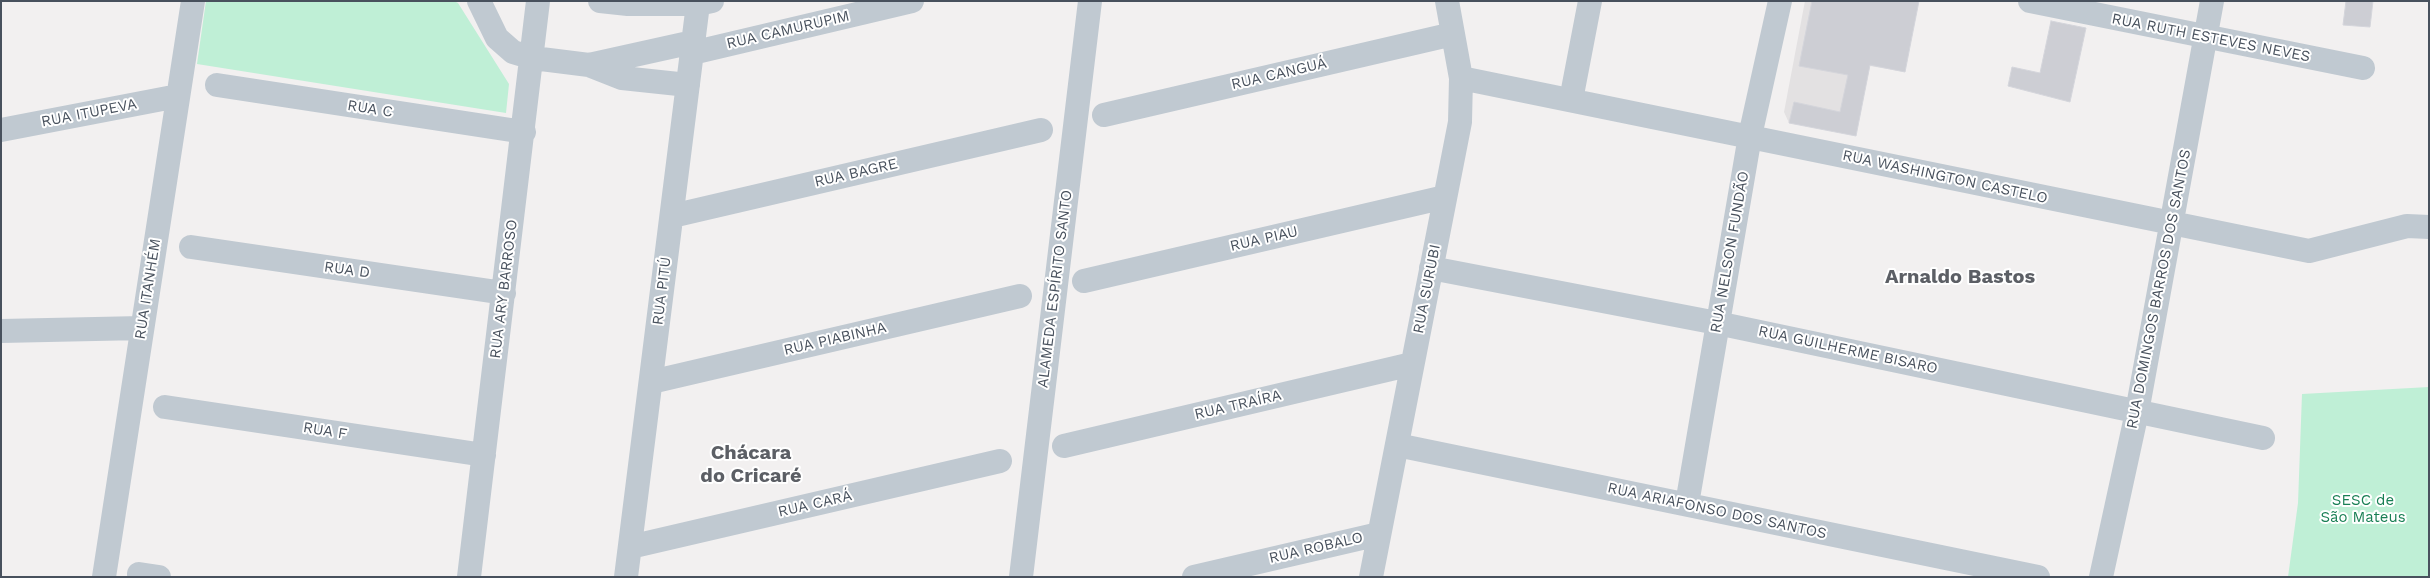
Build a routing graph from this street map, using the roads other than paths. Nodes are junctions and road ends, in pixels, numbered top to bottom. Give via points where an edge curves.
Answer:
1 (193, 1) edge
2 (479, 1) edge
3 (538, 1) edge
4 (600, 1) edge
5 (912, 1) edge
6 (1090, 1) edge
7 (1447, 1) edge
8 (1590, 1) edge
9 (1780, 1) edge
10 (2030, 1) edge
11 (2212, 1) edge
12 (705, 3) edge
13 (1453, 34) junction
14 (2206, 37) junction
15 (693, 48) junction
16 (533, 58) junction
17 (589, 65) junction
18 (2363, 68) dead end
19 (1461, 78) junction
20 (217, 85) dead end
21 (688, 85) junction
22 (178, 96) junction
23 (1571, 100) junction
24 (1104, 115) dead end
25 (1, 130) edge
26 (1041, 130) dead end
27 (524, 132) junction
28 (1750, 136) junction
29 (1445, 197) junction
30 (672, 216) junction
31 (2172, 224) junction
32 (2429, 227) edge
33 (191, 247) dead end
34 (1431, 268) junction
35 (1084, 281) dead end
36 (504, 293) junction
37 (1020, 296) dead end
38 (1717, 323) junction
39 (142, 328) junction
40 (1, 332) edge
41 (1412, 364) junction
42 (651, 382) junction
43 (165, 407) dead end
44 (2137, 412) junction
45 (2263, 438) dead end
46 (1397, 445) junction
47 (1064, 446) dead end
48 (484, 455) junction
49 (1000, 461) dead end
50 (1687, 504) junction
51 (1380, 534) junction
52 (630, 547) junction
53 (104, 577) edge
54 (469, 577) edge
55 (626, 577) edge
56 (1021, 577) edge
57 (1194, 577) edge
58 (1371, 577) edge
59 (2038, 577) edge
60 (2101, 577) edge

1 - 22 street, RUA ITANHÉM
2 - 16 street via 497,38 513,52
3 - 16 street, RUA ARY BARROSO
4 - 12 street
5 - 15 street, RUA CAMURUPIM
6 - 56 street, ALAMEDA ESPÍRITO SANTO
7 - 13 street, RUA SURUBI
8 - 23 street
9 - 28 street, RUA NELSON FUNDÃO
10 - 14 street, RUA RUTH ESTEVES NEVES
11 - 14 street, RUA DOMINGOS BARROS DOS SANTOS
12 - 15 street, RUA PITÚ
13 - 19 street, RUA SURUBI
13 - 24 street, RUA CANGUÁ
14 - 18 street, RUA RUTH ESTEVES NEVES
14 - 31 street, RUA DOMINGOS BARROS DOS SANTOS
15 - 17 street, RUA CAMURUPIM
15 - 21 street, RUA PITÚ
16 - 17 street
16 - 27 street, RUA ARY BARROSO
17 - 21 street via 622,78
19 - 23 street, RUA WASHINGTON CASTELO
19 - 29 street, RUA SURUBI via 1460,122
20 - 27 street, RUA C
21 - 30 street, RUA PITÚ
22 - 25 street, RUA ITUPEVA
22 - 39 street, RUA ITANHÉM
23 - 28 street, RUA WASHINGTON CASTELO
26 - 30 street, RUA BAGRE
27 - 36 street, RUA ARY BARROSO
28 - 31 street, RUA WASHINGTON CASTELO
28 - 38 street, RUA NELSON FUNDÃO
29 - 34 street, RUA SURUBI
29 - 35 street, RUA PIAU
30 - 42 street, RUA PITÚ
31 - 32 street, RUA WASHINGTON CASTELO via 2309,251 2407,226
31 - 44 street, RUA DOMINGOS BARROS DOS SANTOS
33 - 36 street, RUA D
34 - 38 street, RUA GUILHERME BISARO
34 - 41 street, RUA SURUBI
36 - 48 street, RUA ARY BARROSO
37 - 42 street, RUA PIABINHA
38 - 44 street, RUA GUILHERME BISARO
38 - 50 street, RUA NELSON FUNDÃO
39 - 40 street
39 - 53 street, RUA ITANHÉM
41 - 46 street, RUA SURUBI
41 - 47 street, RUA TRAÍRA
42 - 52 street, RUA PITÚ
43 - 48 street, RUA F
44 - 45 street, RUA GUILHERME BISARO
44 - 60 street, RUA DOMINGOS BARROS DOS SANTOS
46 - 50 street, RUA ARIAFONSO DOS SANTOS
46 - 51 street, RUA SURUBI
48 - 54 street, RUA ARY BARROSO
49 - 52 street, RUA CARÁ
50 - 59 street, RUA ARIAFONSO DOS SANTOS
51 - 57 street, RUA ROBALO
51 - 58 street, RUA SURUBI
52 - 55 street, RUA PITÚ

